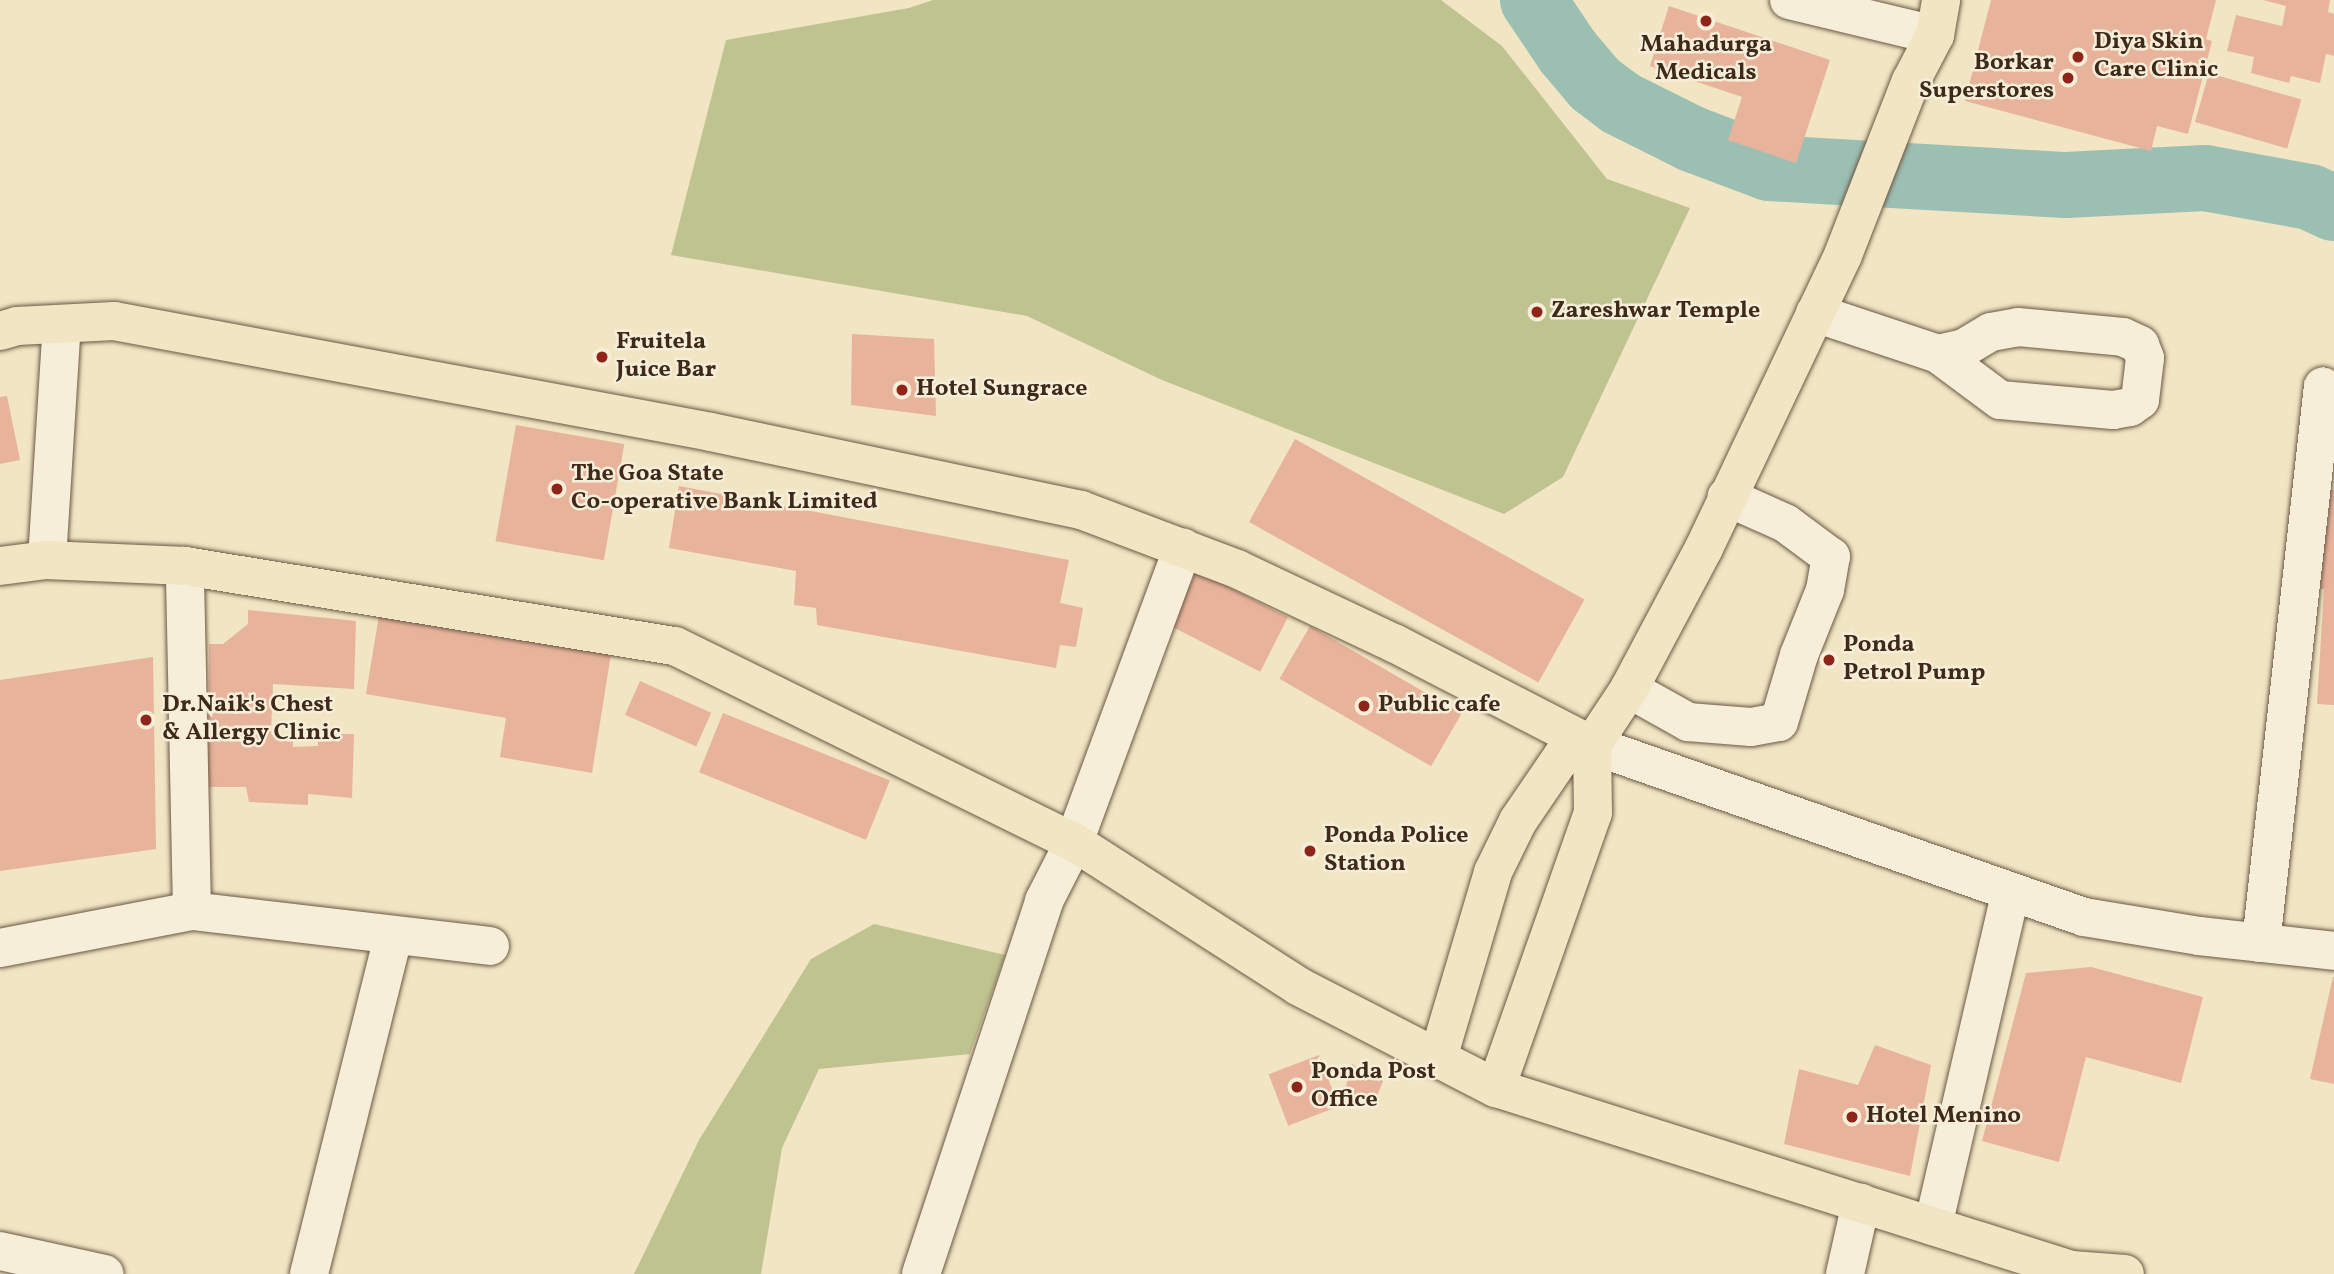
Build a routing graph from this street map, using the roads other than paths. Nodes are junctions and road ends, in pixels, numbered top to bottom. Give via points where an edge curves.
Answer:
1 (1789, 0) edge
2 (1938, 17) edge
3 (1815, 313) junction
4 (62, 324) junction
5 (0, 331) edge
6 (1938, 354) junction
7 (2323, 386) dead end
8 (1727, 497) junction
9 (1183, 548) junction
10 (47, 560) junction
11 (185, 565) junction
12 (0, 566) edge
13 (1629, 689) junction
14 (1592, 745) junction
15 (1074, 842) junction
16 (2011, 892) junction
17 (192, 911) junction
18 (393, 936) junction
19 (2261, 943) junction
20 (490, 946) dead end
21 (0, 948) edge
22 (2334, 951) edge
23 (1438, 1058) junction
24 (1496, 1088) junction
25 (1861, 1203) junction
26 (1933, 1226) junction
27 (21, 1261) edge
28 (105, 1274) edge
29 (309, 1274) edge
30 (921, 1274) edge
31 (1844, 1274) edge
32 (2125, 1274) edge

1 - 2 street
2 - 3 main road via 1843,255
3 - 6 street
3 - 8 main road
4 - 5 main road
4 - 9 main road via 114,321 711,432 1081,510
4 - 10 street
6 - 6 street via 1964,348 1991,332 2018,327 2123,337 2140,345 2145,358 2140,400 2113,410 2000,401
7 - 19 street
8 - 13 main road
8 - 13 street via 1785,523 1831,557 1825,590 1779,722 1751,727 1688,722
9 - 14 main road via 1384,638
9 - 15 street
10 - 11 main road
10 - 12 main road
11 - 15 main road via 675,646
11 - 17 street
13 - 14 main road
14 - 16 street
14 - 23 main road via 1563,755 1518,821 1493,872
14 - 24 main road via 1593,813
15 - 23 main road via 1298,986
15 - 30 street via 1044,901
16 - 19 street via 2084,917
16 - 26 street
17 - 18 street
17 - 21 street
18 - 20 street
18 - 29 street
19 - 22 street
23 - 24 main road
24 - 25 main road
25 - 26 main road
25 - 31 street
26 - 32 main road via 2071,1270
27 - 28 street

